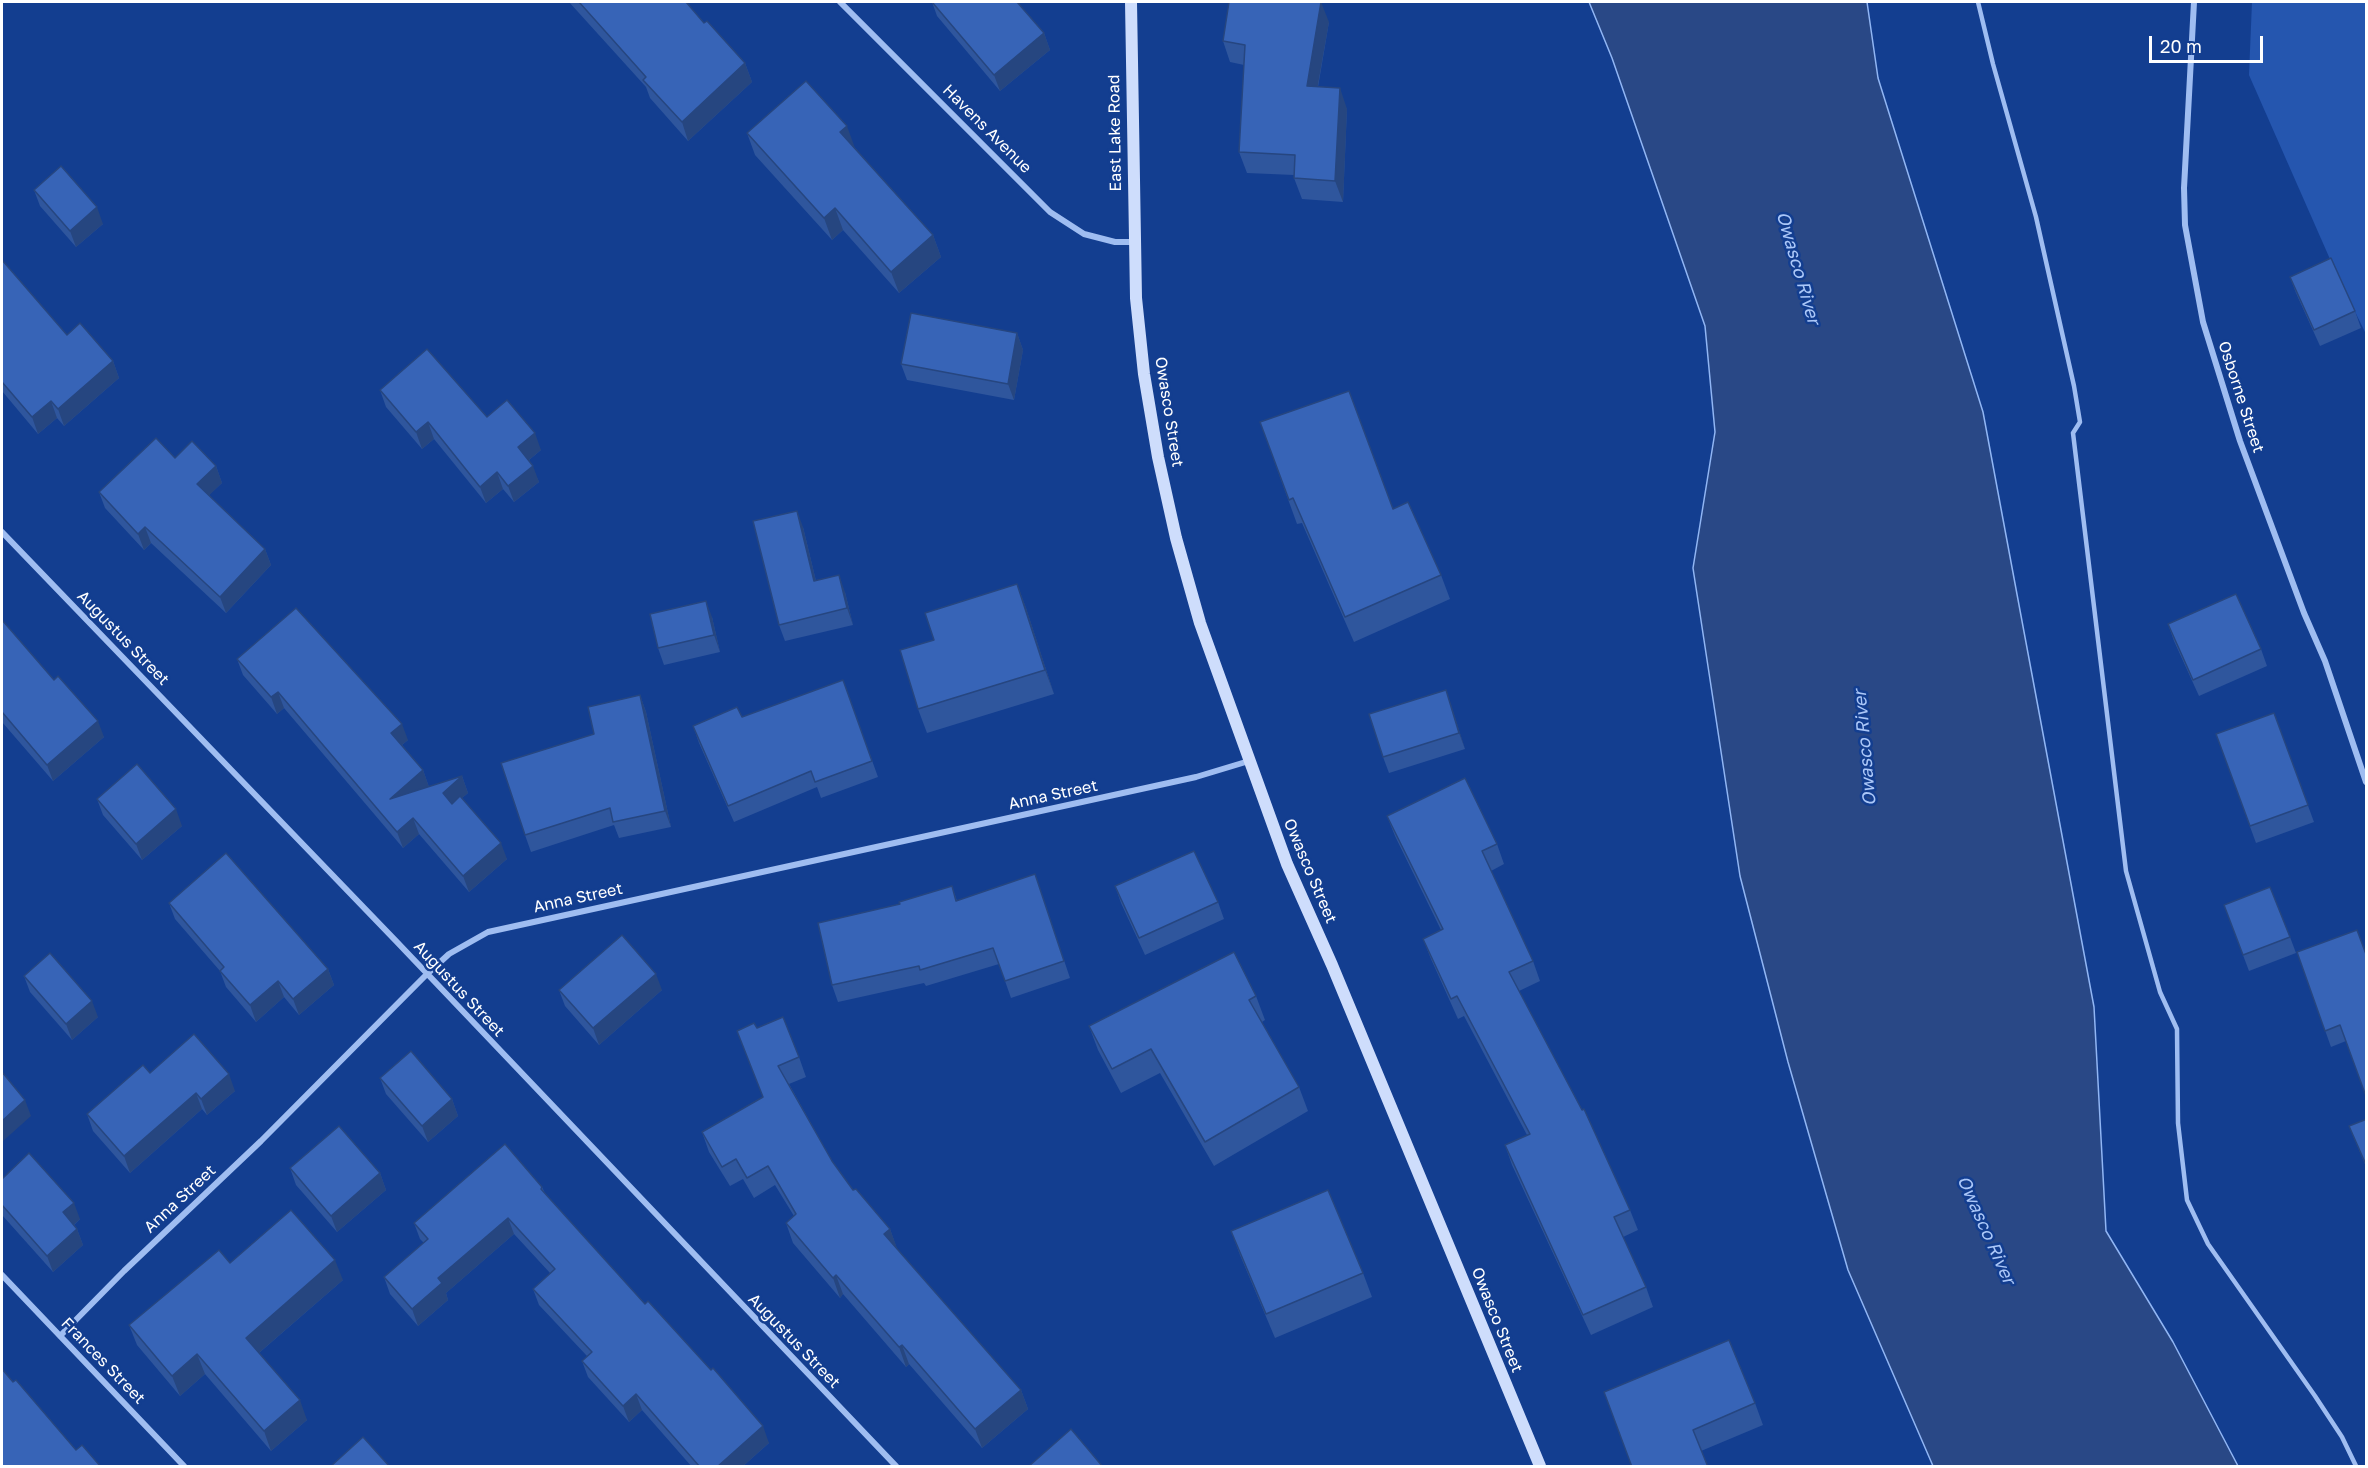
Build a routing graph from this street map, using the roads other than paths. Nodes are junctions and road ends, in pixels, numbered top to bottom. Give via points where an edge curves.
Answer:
1 (840, 2) edge
2 (1131, 2) edge
3 (1978, 2) edge
4 (2194, 2) edge
5 (1134, 242) junction
6 (1135, 264) joint
7 (2, 532) edge
8 (1249, 761) junction
9 (2367, 782) edge
10 (426, 975) junction
11 (2, 1275) edge
12 (60, 1336) junction
13 (184, 1467) edge
14 (896, 1467) edge
15 (1540, 1467) edge
16 (2356, 1467) edge

1 - 5 street, Havens Avenue via 1050,212 1084,234 1115,242
2 - 5 main road, East Lake Road
3 - 16 lane via 2036,217 2074,386 2080,422 2073,433 2126,871 2160,992 2177,1029 2178,1123 2187,1200 2208,1244 2315,1396
4 - 9 street, Osborne Street via 2184,188 2186,225 2203,322 2240,441
5 - 6 main road, East Lake Road
6 - 8 main road, Owasco Street via 1144,374 1174,527 1200,623
7 - 10 street, Augustus Street
8 - 10 street, Anna Street via 1196,777 488,932 449,954
8 - 15 main road, Owasco Street via 1287,864
10 - 12 street, Anna Street
10 - 14 street, Augustus Street
11 - 12 street, Frances Street
12 - 13 street, Frances Street

